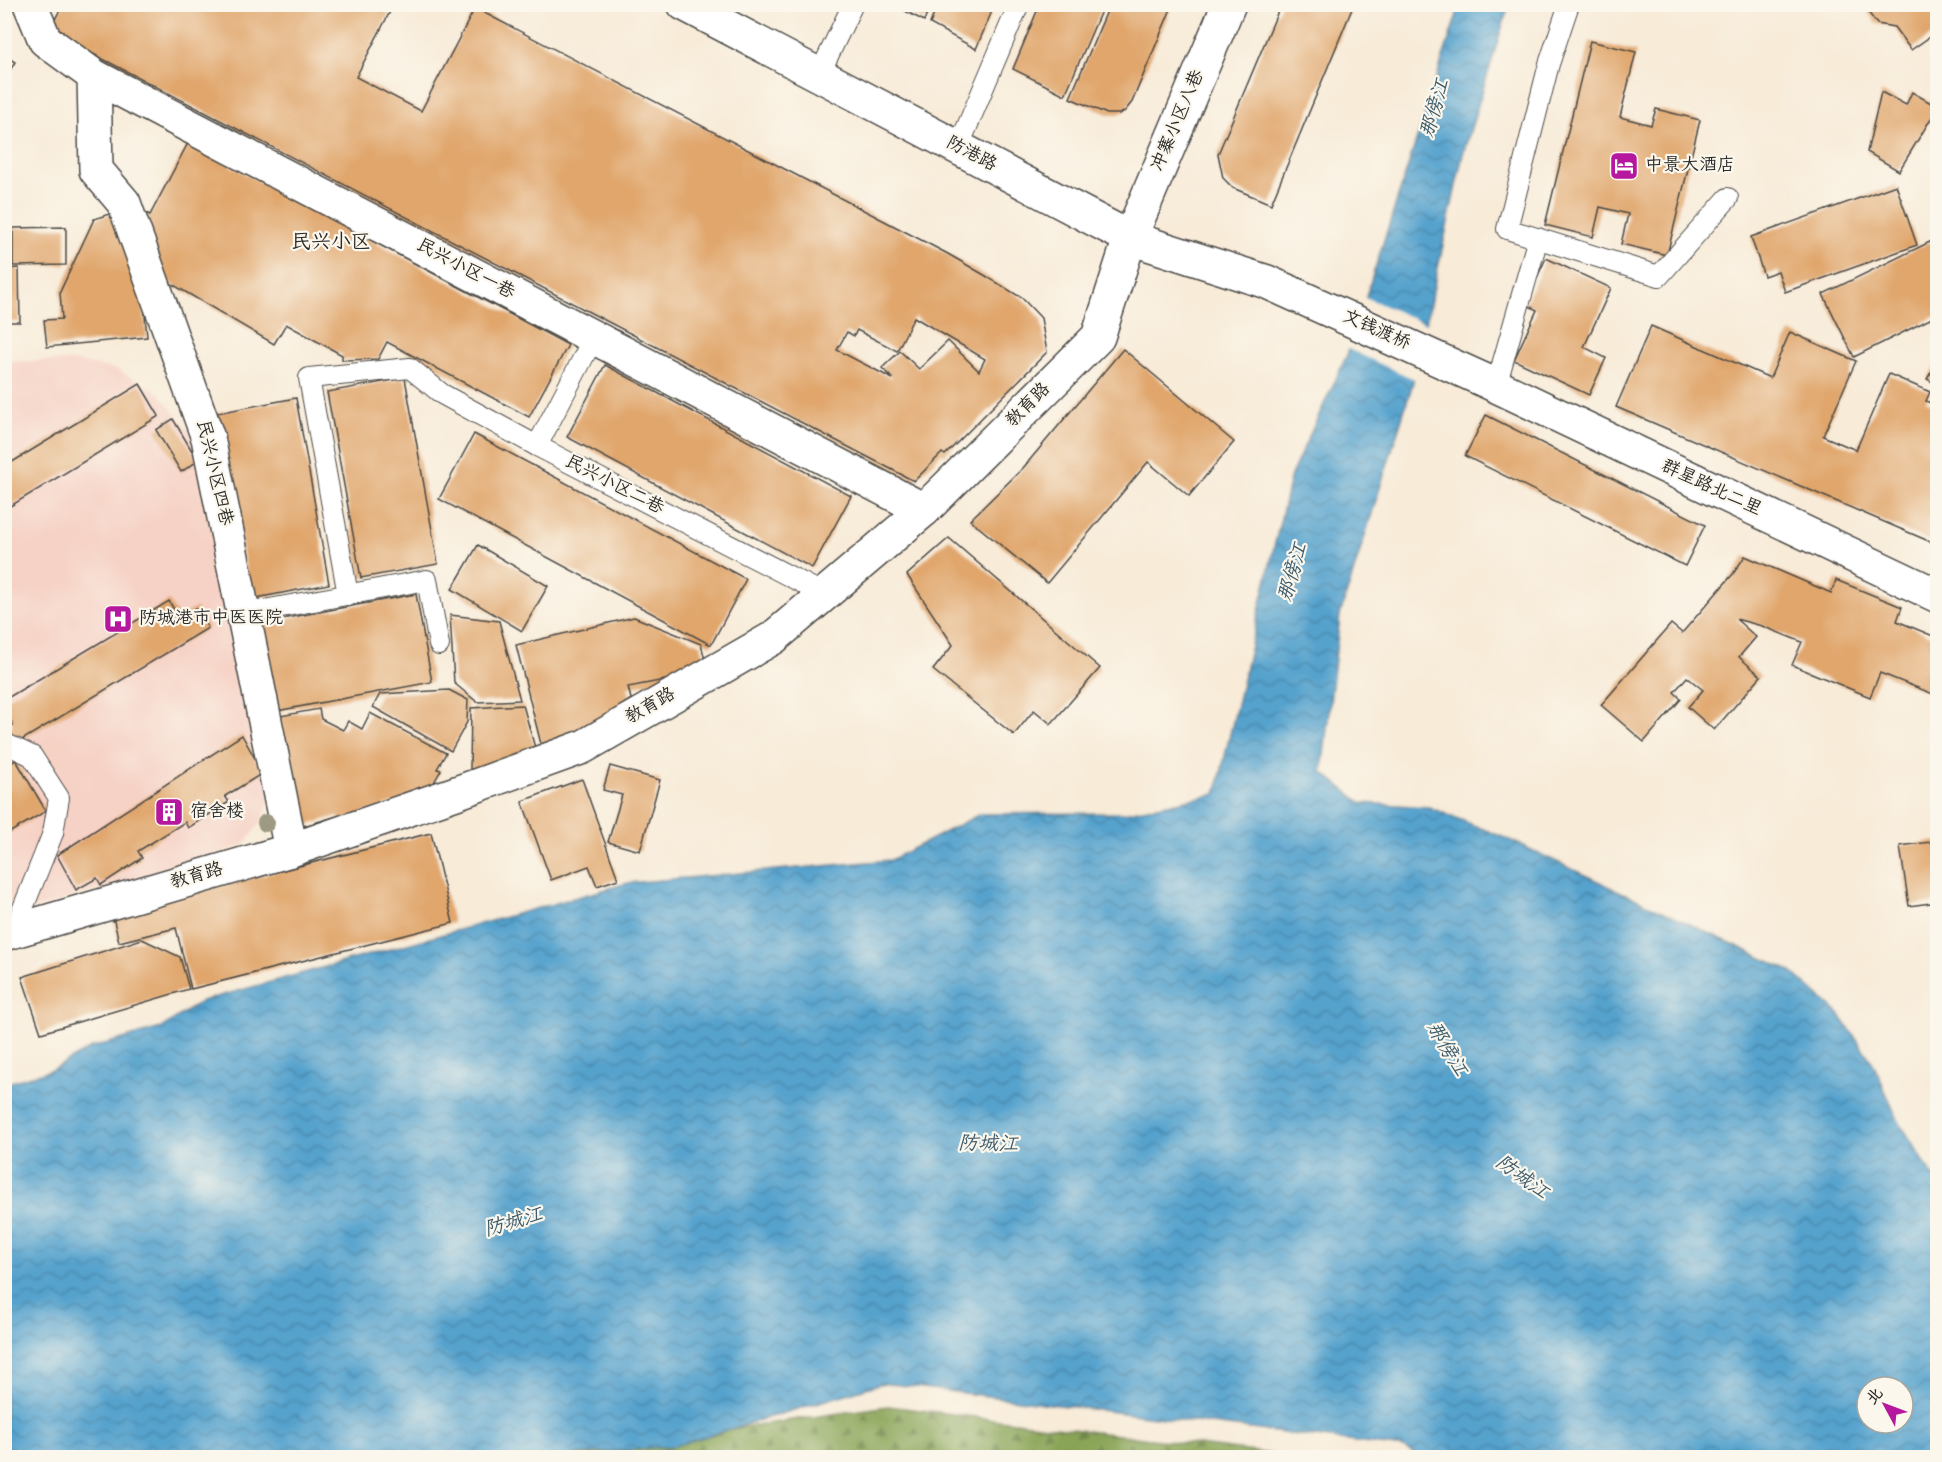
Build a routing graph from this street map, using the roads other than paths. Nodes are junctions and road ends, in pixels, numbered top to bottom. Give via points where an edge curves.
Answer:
1 (30, 4) edge
2 (684, 4) edge
3 (853, 4) edge
4 (1019, 4) edge
5 (1229, 4) edge
6 (1569, 4) edge
7 (819, 75) junction
8 (94, 76) junction
9 (958, 148) junction
10 (1728, 198) dead end
11 (1130, 238) junction
12 (1538, 238) junction
13 (1267, 282) joint
14 (594, 338) junction
15 (1491, 384) junction
16 (537, 446) junction
17 (924, 510) junction
18 (824, 594) junction
19 (348, 595) junction
20 (1938, 596) edge
21 (243, 614) junction
22 (439, 645) dead end
23 (4, 743) edge
24 (291, 850) junction
25 (14, 931) edge

1 - 8 street, 民兴小区一巷 via 45,40
2 - 7 street, 防港路
3 - 7 lane
4 - 9 lane
5 - 11 street, 冲寨小区八巷
6 - 12 lane via 1549,64 1507,229
7 - 9 street, 防港路
8 - 14 street, 民兴小区一巷
8 - 21 street, 民兴小区四巷 via 96,170 124,204 208,438
9 - 11 street, 防港路
10 - 12 lane via 1659,276
11 - 13 street, 防港路
11 - 17 street, 教育路 via 1098,337
12 - 15 lane
13 - 15 street, 文钱渡桥
14 - 16 lane
14 - 17 street, 民兴小区一巷
15 - 20 street, 群星路北二里
16 - 18 lane, 民兴小区二巷
16 - 19 lane, 民兴小区二巷 via 442,394 410,368 309,378
17 - 18 street, 教育路
18 - 24 street, 教育路 via 773,638 583,747
19 - 21 lane
19 - 22 lane via 427,580
21 - 24 street, 民兴小区四巷
23 - 25 lane via 32,756 59,798 53,833
24 - 25 street, 教育路

